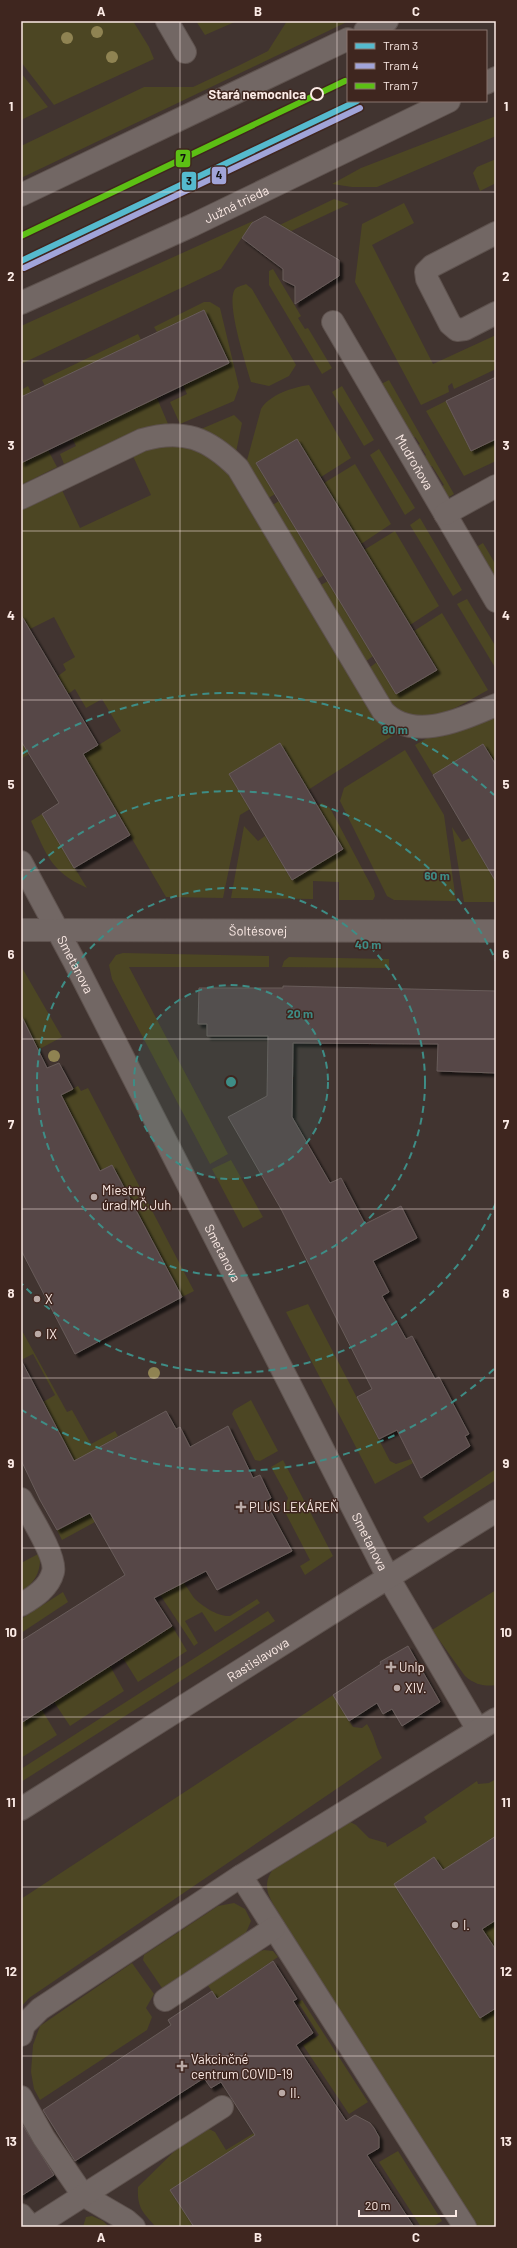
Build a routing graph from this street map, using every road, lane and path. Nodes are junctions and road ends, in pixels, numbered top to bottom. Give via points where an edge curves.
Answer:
1 (167, 21) edge
2 (387, 21) edge
3 (367, 30) edge
4 (347, 39) edge
5 (185, 52) dead end
6 (496, 78) edge
7 (487, 82) edge
8 (447, 102) edge
9 (21, 195) edge
10 (496, 233) edge
11 (21, 303) edge
12 (496, 314) edge
13 (333, 322) dead end
14 (496, 486) edge
15 (21, 498) edge
16 (445, 514) junction
17 (496, 602) edge
18 (496, 705) edge
19 (21, 862) edge
20 (21, 930) edge
21 (56, 930) junction
22 (496, 931) edge
23 (21, 1499) edge
24 (496, 1511) edge
25 (388, 1577) junction
26 (21, 1605) edge
27 (487, 1725) edge
28 (21, 1809) edge
29 (241, 1876) junction
30 (274, 1928) junction
31 (165, 2000) dead end
32 (21, 2035) edge
33 (21, 2097) edge
34 (222, 2107) dead end
35 (83, 2195) junction
36 (21, 2215) edge
37 (31, 2227) edge
38 (34, 2227) edge
39 (134, 2227) edge
40 (466, 2227) edge

1 - 5 street
2 - 3 street
4 - 9 street
6 - 7 street
8 - 11 street, Južná trieda via 193,225
10 - 12 street via 432,266 426,272 427,279 450,324 457,330 465,329
13 - 16 street, Mudroňova
14 - 16 street
15 - 18 street via 142,440 161,434 179,434 199,439 218,450 238,468 383,711 391,719 403,725 433,727
16 - 17 street, Mudroňova
19 - 21 street, Smetanova
20 - 21 street, Šoltésovej
21 - 22 street, Šoltésovej
21 - 25 street, Smetanova via 78,968
23 - 26 street via 52,1558 54,1571 38,1594
24 - 25 street, Rastislavova
25 - 27 street, Smetanova
25 - 28 street, Rastislavova
27 - 29 street
29 - 30 street
29 - 32 street via 40,2008 24,2025
30 - 31 street
30 - 40 street
33 - 35 street via 44,2138
34 - 35 street
35 - 38 street
35 - 39 street
36 - 37 street

